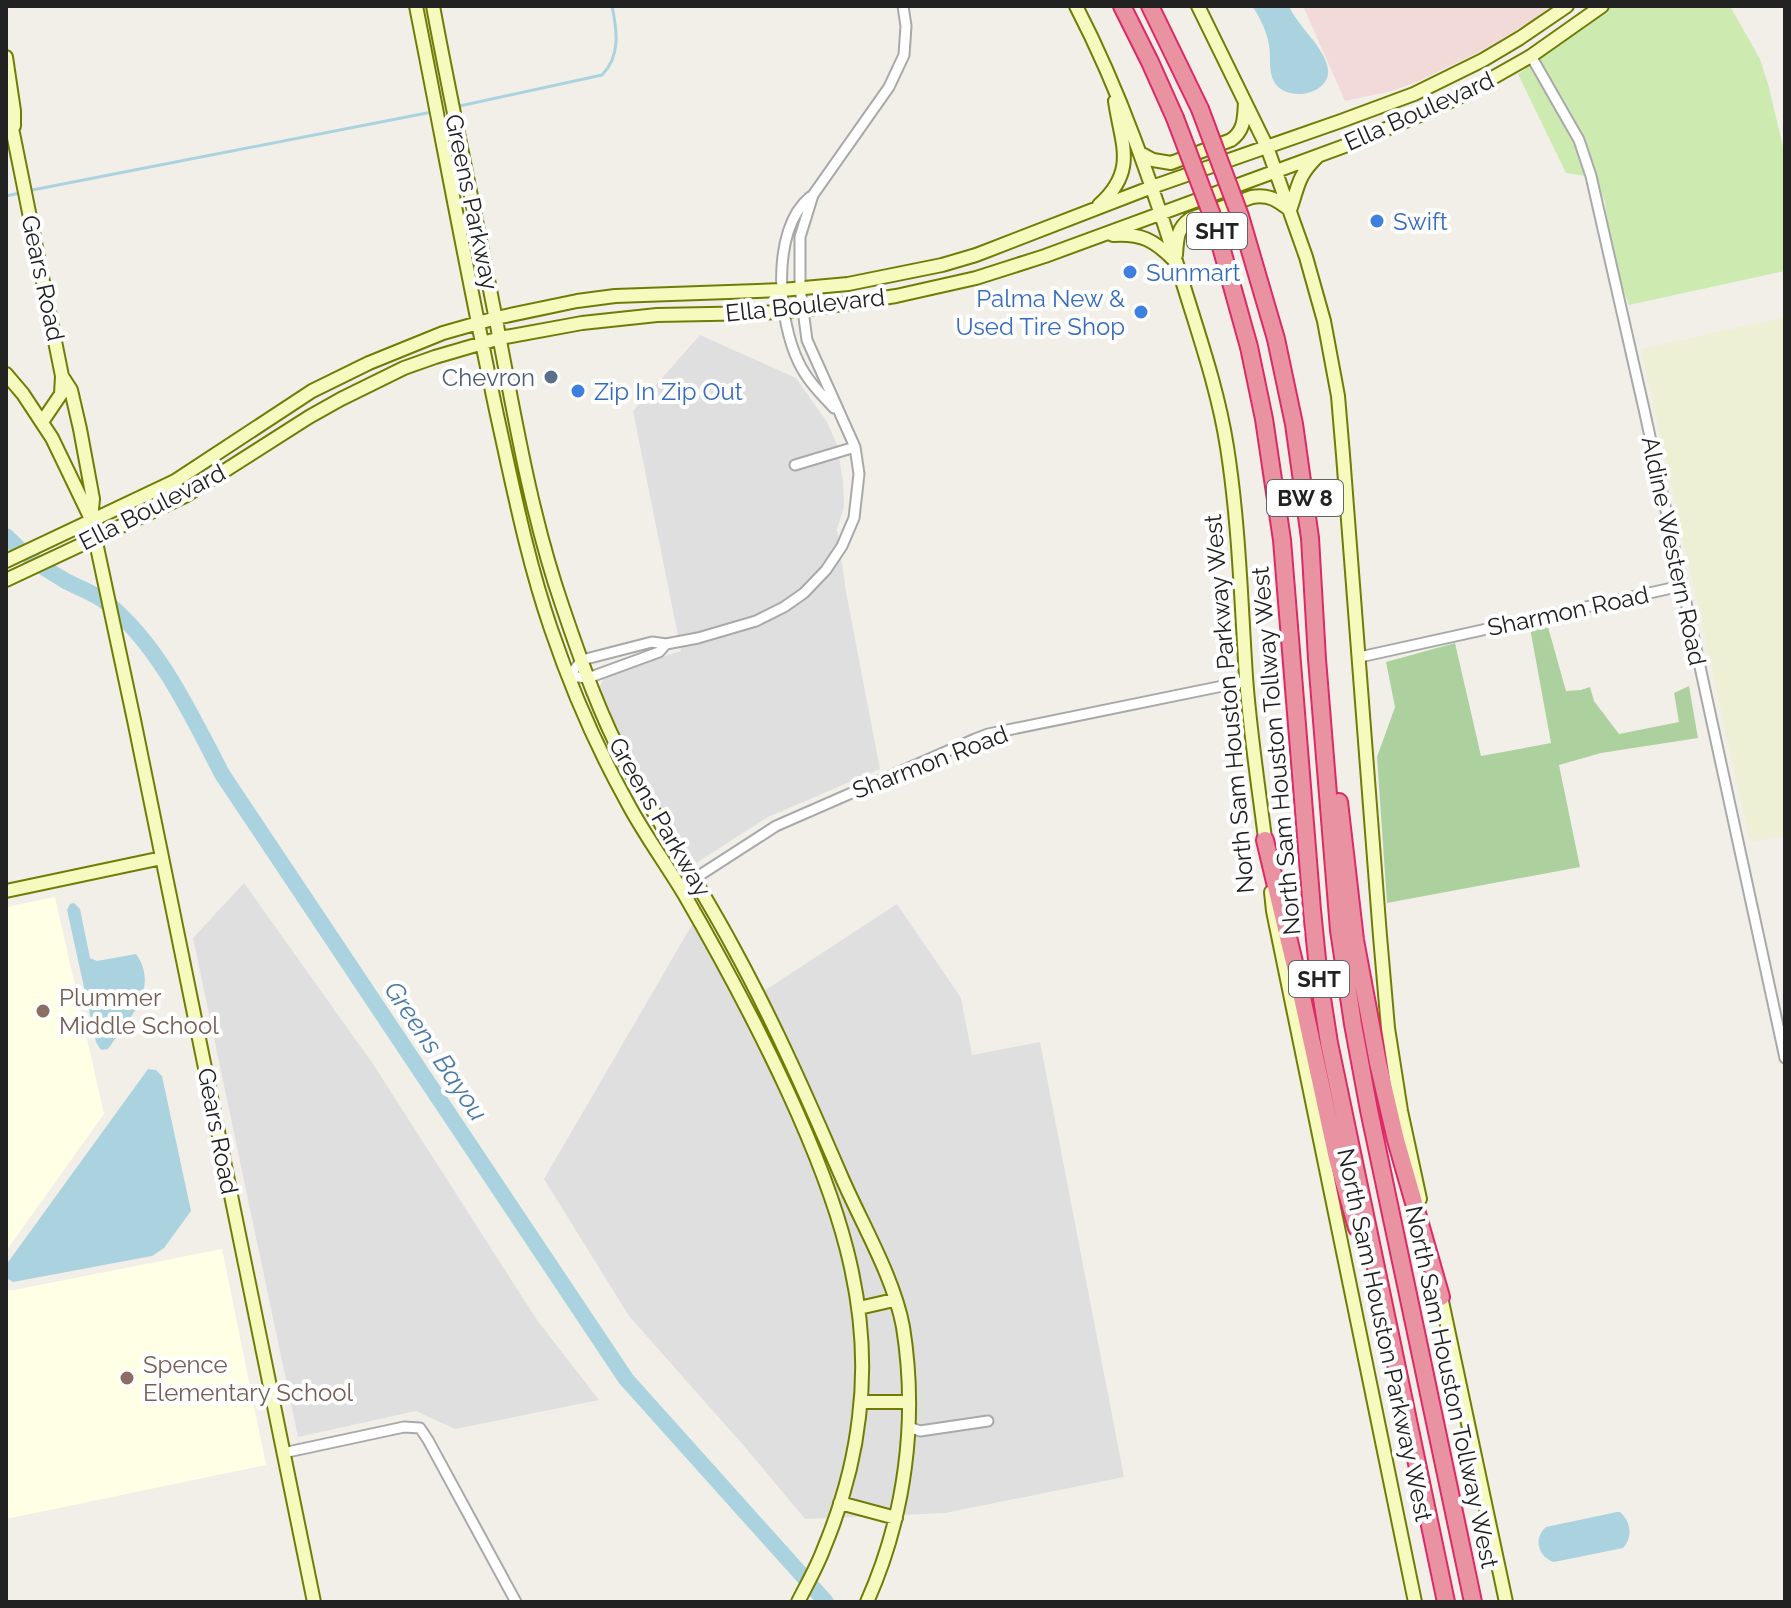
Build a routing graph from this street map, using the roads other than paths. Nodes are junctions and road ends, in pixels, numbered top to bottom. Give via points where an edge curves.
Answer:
1 (416, 6) edge
2 (433, 6) edge
3 (903, 6) edge
4 (1076, 6) edge
5 (1122, 6) edge
6 (1150, 6) edge
7 (1198, 6) edge
8 (1567, 6) edge
9 (1602, 6) edge
10 (1520, 38) junction
11 (1531, 56) junction
12 (6, 57) edge
13 (1112, 82) junction
14 (1246, 99) junction
15 (6, 115) edge
16 (13, 133) junction
17 (1267, 147) junction
18 (1140, 153) junction
19 (1318, 155) junction
20 (1276, 170) junction
21 (1152, 187) junction
22 (813, 195) junction
23 (1094, 210) junction
24 (1290, 210) junction
25 (1161, 214) junction
26 (475, 217) junction
27 (458, 220) junction
28 (1022, 238) junction
29 (1090, 240) junction
30 (1031, 261) junction
31 (1176, 262) junction
32 (942, 265) junction
33 (946, 285) junction
34 (800, 288) junction
35 (782, 290) junction
36 (655, 294) junction
37 (802, 310) junction
38 (783, 311) junction
39 (657, 315) junction
40 (496, 318) junction
41 (478, 322) junction
42 (500, 338) junction
43 (482, 344) junction
44 (369, 363) junction
45 (6, 374) edge
46 (62, 376) junction
47 (377, 381) junction
48 (838, 412) junction
49 (268, 418) junction
50 (42, 422) junction
51 (280, 435) junction
52 (855, 447) junction
53 (522, 450) junction
54 (506, 454) junction
55 (795, 465) dead end
56 (175, 481) junction
57 (185, 496) junction
58 (91, 519) junction
59 (95, 538) junction
60 (6, 561) edge
61 (8, 580) edge
62 (1681, 586) junction
63 (666, 644) junction
64 (1360, 657) junction
65 (1317, 659) junction
66 (582, 660) junction
67 (569, 676) junction
68 (588, 678) junction
69 (1247, 681) junction
70 (629, 770) junction
71 (614, 779) junction
72 (1265, 840) junction
73 (162, 858) junction
74 (694, 878) junction
75 (680, 888) junction
76 (6, 891) edge
77 (1785, 1058) edge
78 (1441, 1297) junction
79 (894, 1300) junction
80 (859, 1308) junction
81 (1398, 1373) junction
82 (861, 1402) junction
83 (908, 1402) junction
84 (988, 1421) dead end
85 (909, 1427) junction
86 (283, 1453) junction
87 (840, 1503) junction
88 (896, 1518) junction
89 (868, 1599) edge
90 (314, 1602) edge
91 (516, 1602) edge
92 (798, 1602) edge
93 (1415, 1602) edge
94 (1446, 1602) edge
95 (1473, 1602) edge
96 (1506, 1602) edge

1 - 27 main road, Greens Parkway
2 - 26 main road, Greens Parkway
3 - 22 street via 904,55 889,87
4 - 13 main road, North Sam Houston Parkway West / BW 8
5 - 81 highway, North Sam Houston Tollway West / SHT, bridge via 1175,118 1213,218 1264,419 1282,540 1319,979
6 - 65 highway, BW 8, bridge via 1200,109 1240,216 1276,339 1305,496
7 - 14 main road
8 - 10 main road, Ella Boulevard
9 - 11 main road, Ella Boulevard
10 - 11 main road
10 - 17 main road, Ella Boulevard via 1414,94
11 - 19 main road, Ella Boulevard via 1457,98
11 - 62 street, Aldine Western Road via 1579,140 1591,176
12 - 16 main road, Gears Road
13 - 18 main road, North Sam Houston Parkway West / BW 8
13 - 23 main road via 1124,166 1115,188
14 - 17 main road
14 - 18 main road via 1242,128 1231,140 1171,163
15 - 16 main road, Gears Road
16 - 46 main road, Gears Road
17 - 20 main road
17 - 21 main road, Ella Boulevard
18 - 21 main road, North Sam Houston Parkway West / BW 8
19 - 20 main road, Ella Boulevard
19 - 24 main road via 1299,178
20 - 24 main road
20 - 25 main road, Ella Boulevard
21 - 23 main road, Ella Boulevard
21 - 25 main road, North Sam Houston Parkway West / BW 8
22 - 34 street via 800,237
22 - 35 street via 802,203 789,231
23 - 28 main road, Ella Boulevard
24 - 31 main road via 1262,195 1190,219 1178,237
24 - 64 main road via 1321,311 1338,396
25 - 29 main road, Ella Boulevard
25 - 31 main road, North Sam Houston Parkway West / BW 8
26 - 27 main road
26 - 40 main road, Greens Parkway
27 - 41 main road, Greens Parkway
28 - 30 main road
28 - 32 main road, Ella Boulevard
29 - 30 main road, Ella Boulevard
29 - 31 main road via 1144,237
30 - 33 main road, Ella Boulevard
31 - 69 main road, North Sam Houston Parkway West / BW 8 via 1227,446
32 - 33 main road
32 - 34 main road, Ella Boulevard
33 - 37 main road, Ella Boulevard
34 - 35 main road, Ella Boulevard
34 - 37 street
35 - 36 main road, Ella Boulevard
35 - 38 street
36 - 39 main road
36 - 40 main road, Ella Boulevard via 577,301
37 - 38 main road, Ella Boulevard
37 - 48 street via 807,340
38 - 39 main road, Ella Boulevard
38 - 48 street via 799,364
39 - 42 main road, Ella Boulevard
40 - 41 main road, Ella Boulevard
40 - 42 main road, Greens Parkway
41 - 43 main road, Greens Parkway
41 - 44 main road, Ella Boulevard
42 - 43 main road, Ella Boulevard
42 - 53 main road, Greens Parkway
43 - 47 main road, Ella Boulevard
43 - 54 main road, Greens Parkway
44 - 47 main road
44 - 49 main road, Ella Boulevard
45 - 50 main road
46 - 50 main road, Gears Road via 61,394
46 - 58 main road, Gears Road via 71,390 80,429 93,499
47 - 51 main road, Ella Boulevard
48 - 52 street
49 - 51 main road
49 - 56 main road, Ella Boulevard
50 - 58 main road, Gears Road
51 - 57 main road, Ella Boulevard
52 - 55 street
52 - 63 street via 859,474 854,518 826,570 794,600 756,621
53 - 54 main road
53 - 66 main road, Greens Parkway via 547,560
54 - 67 main road, Greens Parkway via 525,544
56 - 57 main road
56 - 58 main road, Ella Boulevard
57 - 59 main road, Ella Boulevard
58 - 59 main road, Gears Road
58 - 60 main road, Ella Boulevard
59 - 61 main road, Ella Boulevard
59 - 73 main road, Gears Road
62 - 64 street, Sharmon Road
62 - 77 street, Aldine Western Road
63 - 66 street via 652,642
63 - 68 street via 659,652
64 - 78 main road via 1388,1028
65 - 78 highway, BW 8 via 1355,940 1378,1063
65 - 95 highway, North Sam Houston Tollway West / SHT via 1339,930 1353,1024
66 - 67 street
66 - 68 main road, Greens Parkway
67 - 68 street
67 - 71 main road, Greens Parkway
68 - 70 main road, Greens Parkway
69 - 72 main road, North Sam Houston Parkway West / BW 8
69 - 74 street, Sharmon Road via 988,734 776,826
70 - 71 main road
70 - 74 main road, Greens Parkway
71 - 75 main road, Greens Parkway
72 - 81 highway via 1337,1158
72 - 93 main road, North Sam Houston Parkway West / BW 8 via 1273,911
73 - 76 main road
73 - 86 main road, Gears Road
74 - 75 street, Sharmon Road
74 - 79 main road, Greens Parkway via 791,1061
75 - 80 main road, Greens Parkway via 744,1001 812,1148 837,1214
78 - 96 main road, BW 8
79 - 80 main road
79 - 83 main road, Greens Parkway via 902,1322
80 - 82 main road, Greens Parkway
81 - 94 highway, North Sam Houston Tollway West / SHT
82 - 83 main road
82 - 87 main road, Greens Parkway
83 - 85 main road, Greens Parkway
84 - 85 street via 920,1431
85 - 88 main road, Greens Parkway
86 - 90 main road, Gears Road
86 - 91 street via 420,1428
87 - 88 main road
87 - 92 main road, Greens Parkway
88 - 89 main road, Greens Parkway

